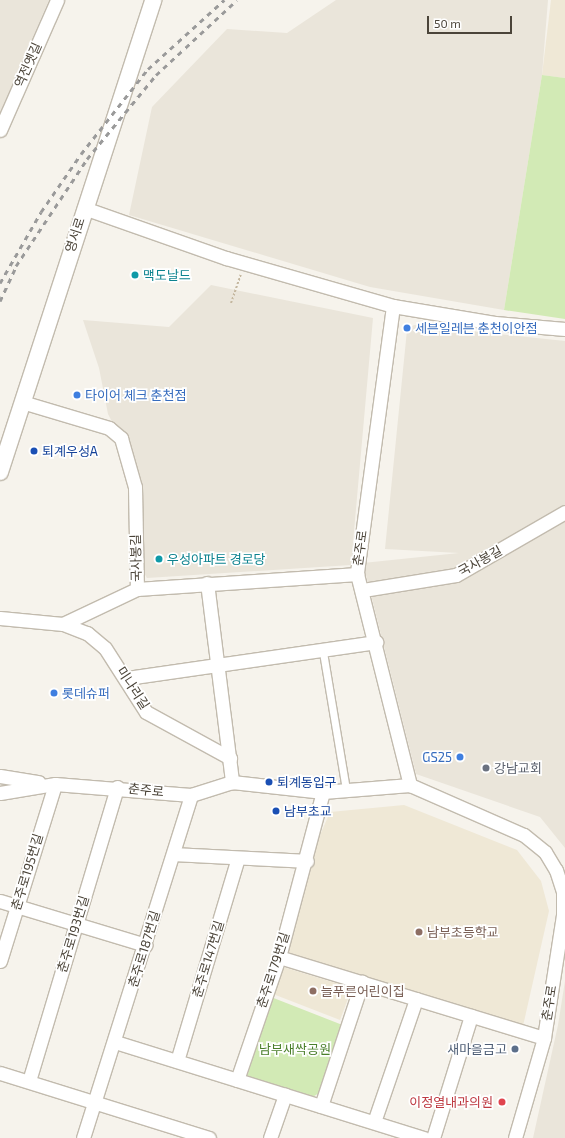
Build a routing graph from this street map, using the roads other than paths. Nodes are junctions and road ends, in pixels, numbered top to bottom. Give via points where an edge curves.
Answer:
1 (57, 0) edge
2 (153, 0) edge
3 (0, 130) edge
4 (84, 208) junction
5 (393, 306) junction
6 (565, 329) edge
7 (22, 402) junction
8 (0, 472) edge
9 (565, 512) edge
10 (357, 574) junction
11 (207, 583) junction
12 (137, 589) junction
13 (363, 590) junction
14 (0, 618) edge
15 (63, 624) junction
16 (376, 642) junction
17 (323, 652) junction
18 (220, 667) junction
19 (127, 678) junction
20 (230, 758) junction
21 (0, 776) edge
22 (232, 782) junction
23 (55, 784) junction
24 (410, 785) junction
25 (117, 787) junction
26 (346, 789) junction
27 (323, 792) junction
28 (0, 793) edge
29 (191, 795) junction
30 (174, 854) junction
31 (238, 858) junction
32 (307, 861) junction
33 (0, 901) edge
34 (17, 906) junction
35 (76, 924) junction
36 (146, 946) junction
37 (279, 957) junction
38 (0, 961) edge
39 (362, 982) junction
40 (416, 999) junction
41 (471, 1016) junction
42 (544, 1038) junction
43 (115, 1042) junction
44 (177, 1061) junction
45 (0, 1073) edge
46 (237, 1080) junction
47 (29, 1081) junction
48 (285, 1095) junction
49 (94, 1101) junction
50 (321, 1106) junction
51 (374, 1122) junction
52 (83, 1138) edge
53 (209, 1138) edge
54 (270, 1138) edge
55 (424, 1138) edge
56 (434, 1138) edge
57 (515, 1138) edge

1 - 3 street, 역전옛길
2 - 4 street, 영서로
4 - 5 street via 245,263
4 - 7 street, 영서로
5 - 6 street via 495,323
5 - 10 street, 춘주로
7 - 8 street, 영서로
7 - 12 street, 국사봉길 via 109,428 121,438 135,487
9 - 13 street, 국사봉길 via 456,575
10 - 11 street, 국사봉길
10 - 13 street, 춘주로
11 - 12 street, 국사봉길
11 - 18 street
12 - 15 street
13 - 16 street, 춘주로
14 - 15 street, 미나리길
15 - 19 street, 미나리길 via 87,633 104,648
16 - 17 street
16 - 24 street, 춘주로
17 - 18 street
17 - 26 lane
18 - 19 street
18 - 20 street
19 - 20 street, 미나리길 via 146,712
20 - 22 street
21 - 23 street
22 - 27 street, 춘주로
22 - 29 street, 춘주로
23 - 25 street, 춘주로
23 - 28 street, 춘주로
23 - 34 street, 춘주로195번길
24 - 26 street, 춘주로
24 - 42 street, 춘주로 via 524,835 545,852 556,870 563,891 563,915
25 - 29 street, 춘주로
25 - 35 street, 춘주로193번길
26 - 27 street, 춘주로
27 - 32 street, 춘주로179번길
29 - 30 street, 춘주로187번길
30 - 31 street
30 - 36 street, 춘주로187번길
31 - 32 street
31 - 44 street, 춘주로147번길
32 - 37 street, 춘주로179번길
33 - 34 street
34 - 35 street
34 - 38 street, 춘주로195번길
35 - 36 street
35 - 47 street, 춘주로193번길
36 - 43 street, 춘주로187번길
37 - 39 street
37 - 46 street, 춘주로179번길
39 - 40 street
39 - 50 street
40 - 41 street
40 - 51 street
41 - 42 street
41 - 56 street
42 - 57 street, 춘주로
43 - 44 street
43 - 49 street, 춘주로187번길
44 - 46 street
45 - 47 street
46 - 48 street
47 - 49 street
48 - 50 street
48 - 54 street
49 - 52 street, 춘주로187번길
49 - 53 street
50 - 51 street
51 - 55 street

